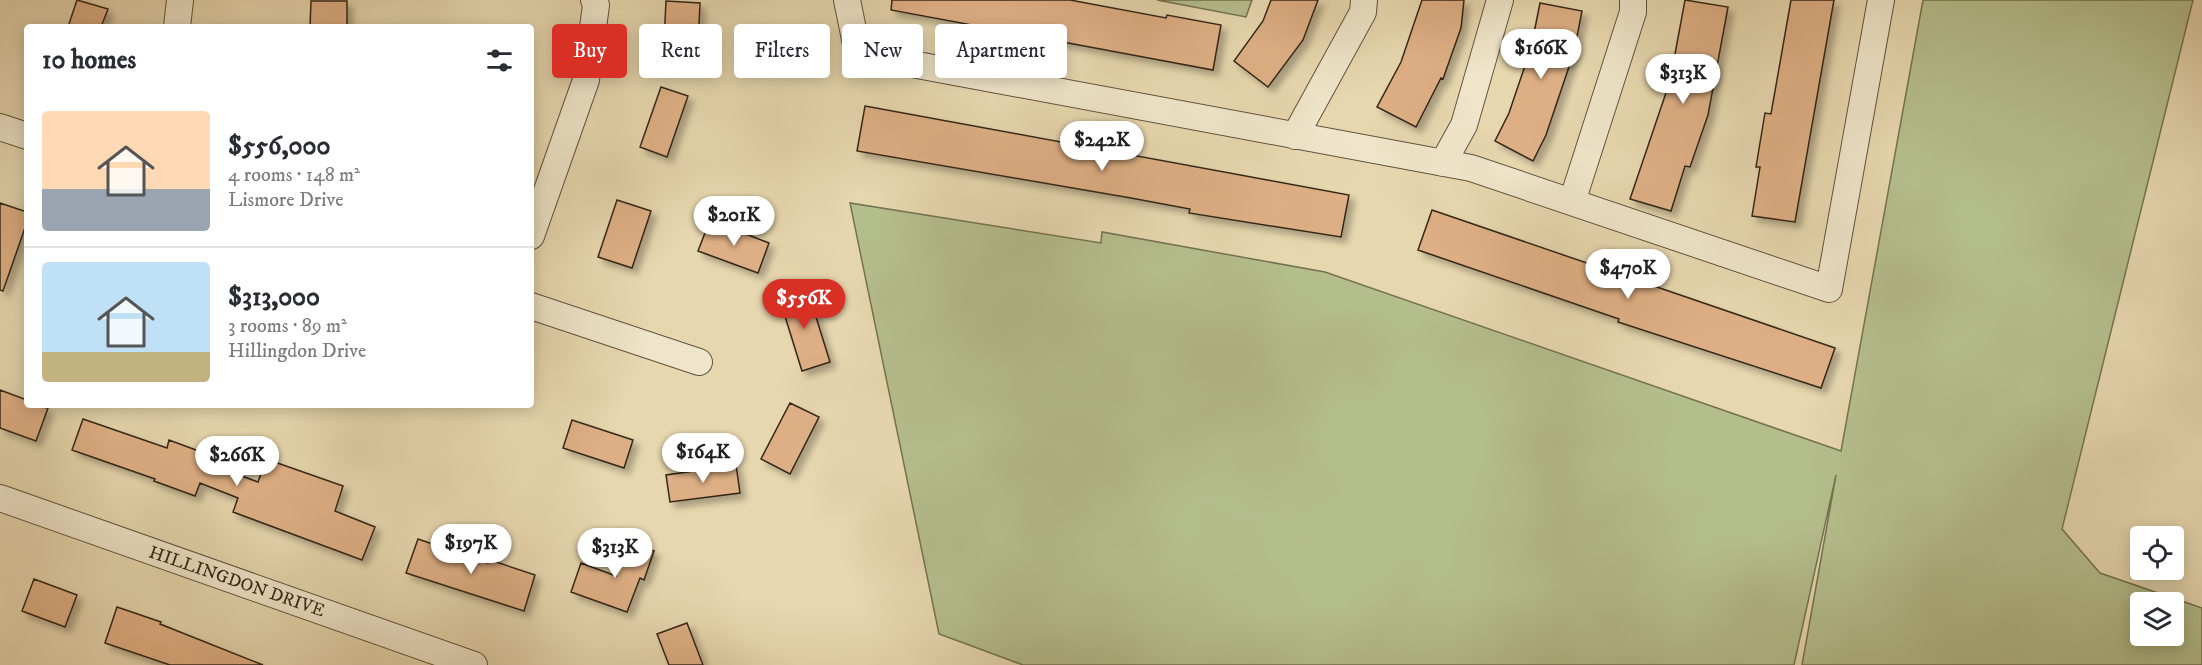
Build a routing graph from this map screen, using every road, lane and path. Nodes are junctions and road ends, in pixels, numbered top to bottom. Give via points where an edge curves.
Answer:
1 (180, 0) edge
2 (594, 0) edge
3 (847, 0) edge
4 (1364, 0) edge
5 (1500, 0) edge
6 (1634, 0) edge
7 (1881, 0) edge
8 (177, 24) edge
9 (0, 127) edge
10 (24, 135) edge
11 (1295, 136) junction
12 (1443, 163) junction
13 (1572, 202) junction
14 (534, 227) edge
15 (534, 307) edge
16 (699, 362) dead end
17 (0, 498) edge
18 (474, 665) edge

1 - 8 street
2 - 14 street via 586,80
3 - 11 street via 858,54
4 - 11 street via 1362,12
5 - 12 street via 1464,125
6 - 13 street
7 - 13 street via 1829,289
9 - 10 street
11 - 12 street
12 - 13 street via 1471,168
15 - 16 street
17 - 18 street, HILLINGDON DRIVE

